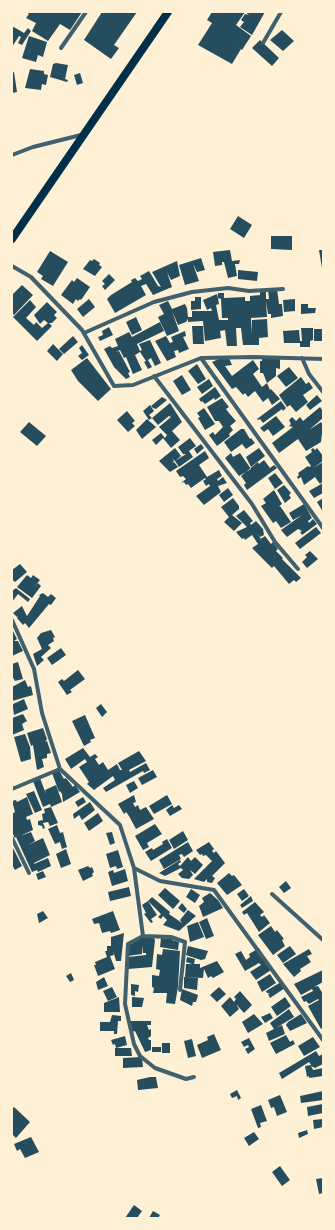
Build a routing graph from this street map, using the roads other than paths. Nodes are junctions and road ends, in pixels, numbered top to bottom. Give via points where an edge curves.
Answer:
1 (86, 12) edge
2 (168, 12) edge
3 (281, 12) edge
4 (263, 43) dead end
5 (61, 48) dead end
6 (84, 135) junction
7 (12, 155) edge
8 (12, 239) edge
9 (12, 266) edge
10 (283, 289) dead end
11 (84, 334) junction
12 (201, 358) junction
13 (302, 358) junction
14 (323, 359) edge
15 (154, 376) junction
16 (323, 392) edge
17 (323, 528) edge
18 (298, 570) dead end
19 (12, 620) edge
20 (60, 769) junction
21 (12, 789) edge
22 (12, 838) edge
23 (134, 868) junction
24 (28, 873) dead end
25 (272, 894) dead end
26 (143, 936) junction
27 (323, 940) edge
28 (180, 990) dead end
29 (323, 1040) edge
30 (194, 1077) dead end

1 - 5 street
2 - 6 main road
3 - 4 street
6 - 7 street
6 - 8 main road
9 - 11 street via 31,277
10 - 11 street via 249,291 228,288 192,292 154,302
11 - 15 street via 114,386 133,385
12 - 13 street
12 - 15 street
12 - 17 street
13 - 14 street
13 - 16 street via 309,374
15 - 18 street via 252,504 275,542
19 - 20 street via 34,669 42,713
20 - 21 street
20 - 23 street via 120,825
22 - 24 street
23 - 26 street
23 - 29 street via 160,880 214,890
25 - 27 street
26 - 28 street via 171,937 185,942
26 - 30 street via 128,944 125,1004 134,1044 140,1056 155,1068 186,1079

